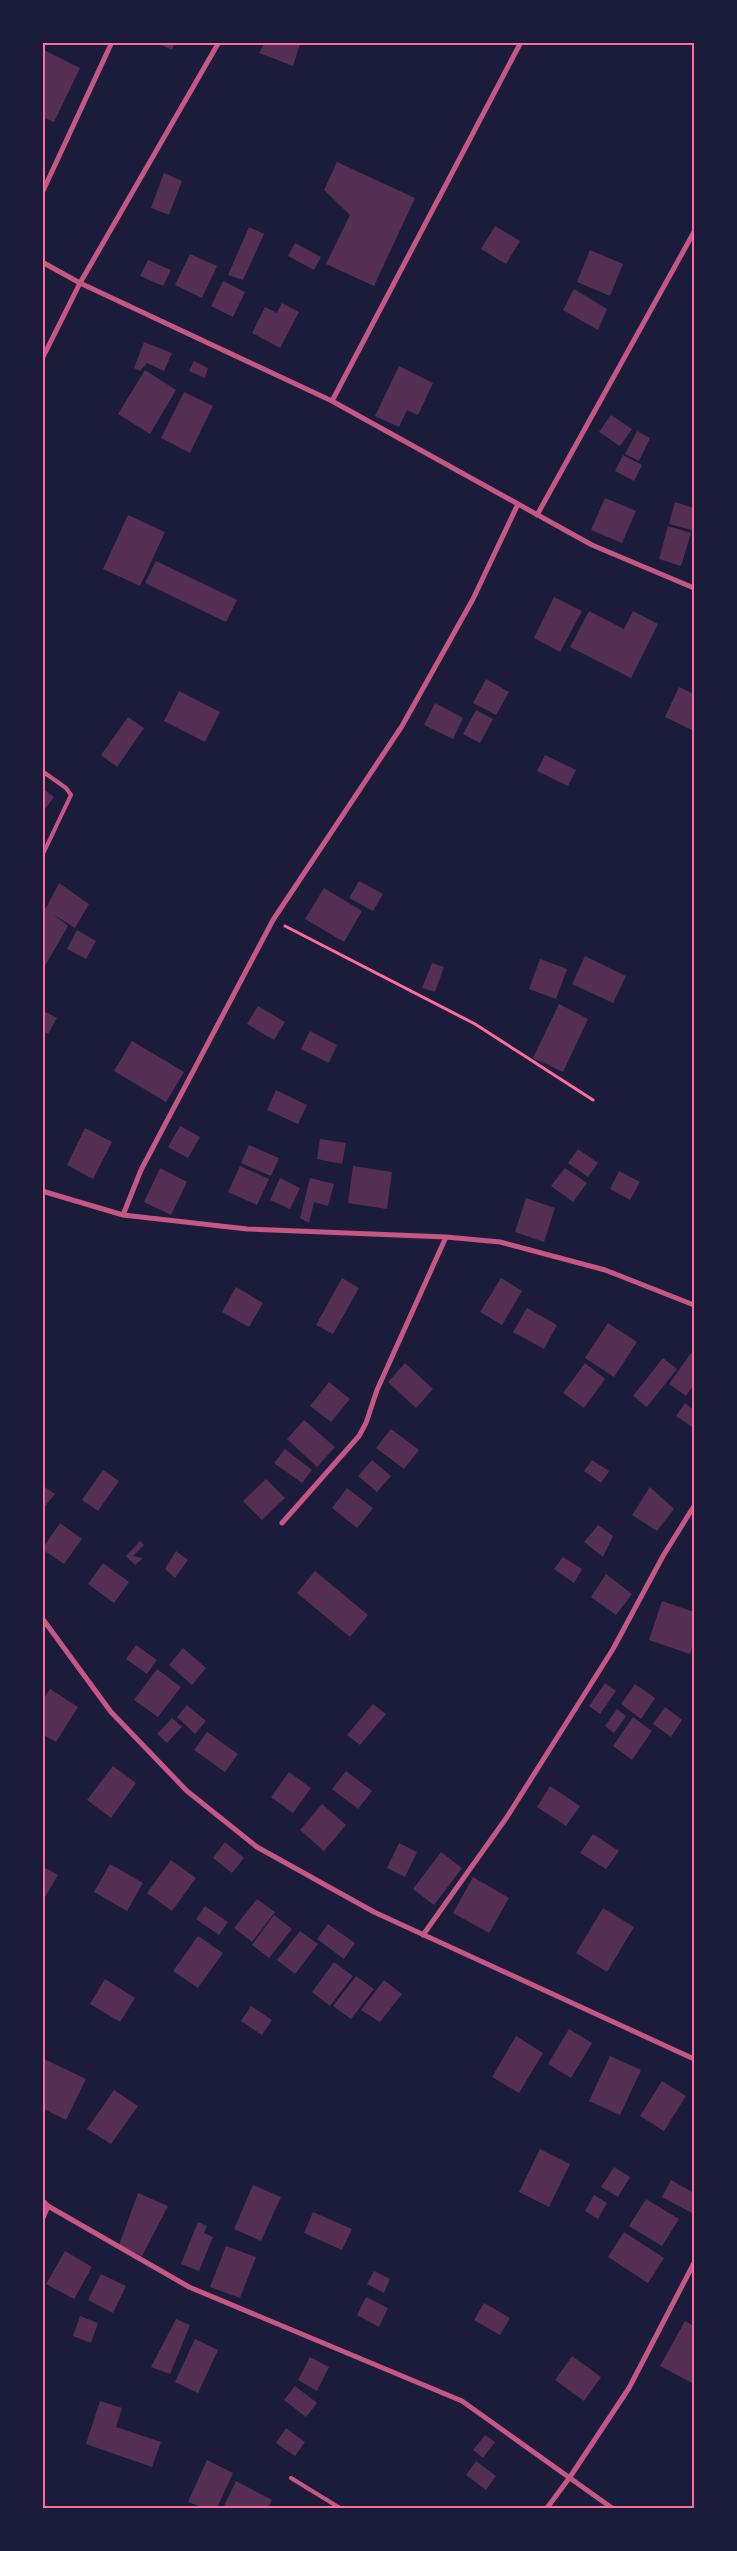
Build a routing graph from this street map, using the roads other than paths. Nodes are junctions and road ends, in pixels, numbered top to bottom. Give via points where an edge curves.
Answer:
1 (112, 42) edge
2 (219, 42) edge
3 (521, 42) edge
4 (42, 193) edge
5 (694, 232) edge
6 (42, 262) edge
7 (80, 283) junction
8 (42, 359) edge
9 (332, 401) junction
10 (518, 504) junction
11 (538, 515) junction
12 (694, 588) edge
13 (42, 771) edge
14 (42, 856) edge
15 (42, 1191) edge
16 (123, 1215) junction
17 (446, 1237) junction
18 (694, 1304) edge
19 (694, 1506) edge
20 (282, 1523) dead end
21 (42, 1618) edge
22 (423, 1934) junction
23 (694, 2059) edge
24 (42, 2200) edge
25 (48, 2206) junction
26 (42, 2220) edge
27 (694, 2263) edge
28 (292, 2478) dead end
29 (570, 2478) junction
30 (340, 2508) edge
31 (547, 2508) edge
32 (612, 2508) edge

1 - 4 street
2 - 7 street
3 - 9 street
5 - 11 street
6 - 7 street
7 - 8 street
7 - 9 street
9 - 10 street
10 - 11 street
10 - 16 street via 473,599 402,726 273,920 141,1170
11 - 12 street via 592,545
13 - 14 lane via 71,795
15 - 16 street
16 - 17 street via 247,1229
17 - 18 street via 500,1242 605,1270
17 - 20 street via 377,1390 366,1423
19 - 22 street via 608,1658 507,1816
21 - 22 street via 111,1712 187,1791 257,1848 374,1912
22 - 23 street
24 - 25 street
25 - 26 street
25 - 29 street via 189,2287 462,2401
27 - 29 street via 629,2388
28 - 30 lane
29 - 31 street
29 - 32 street

